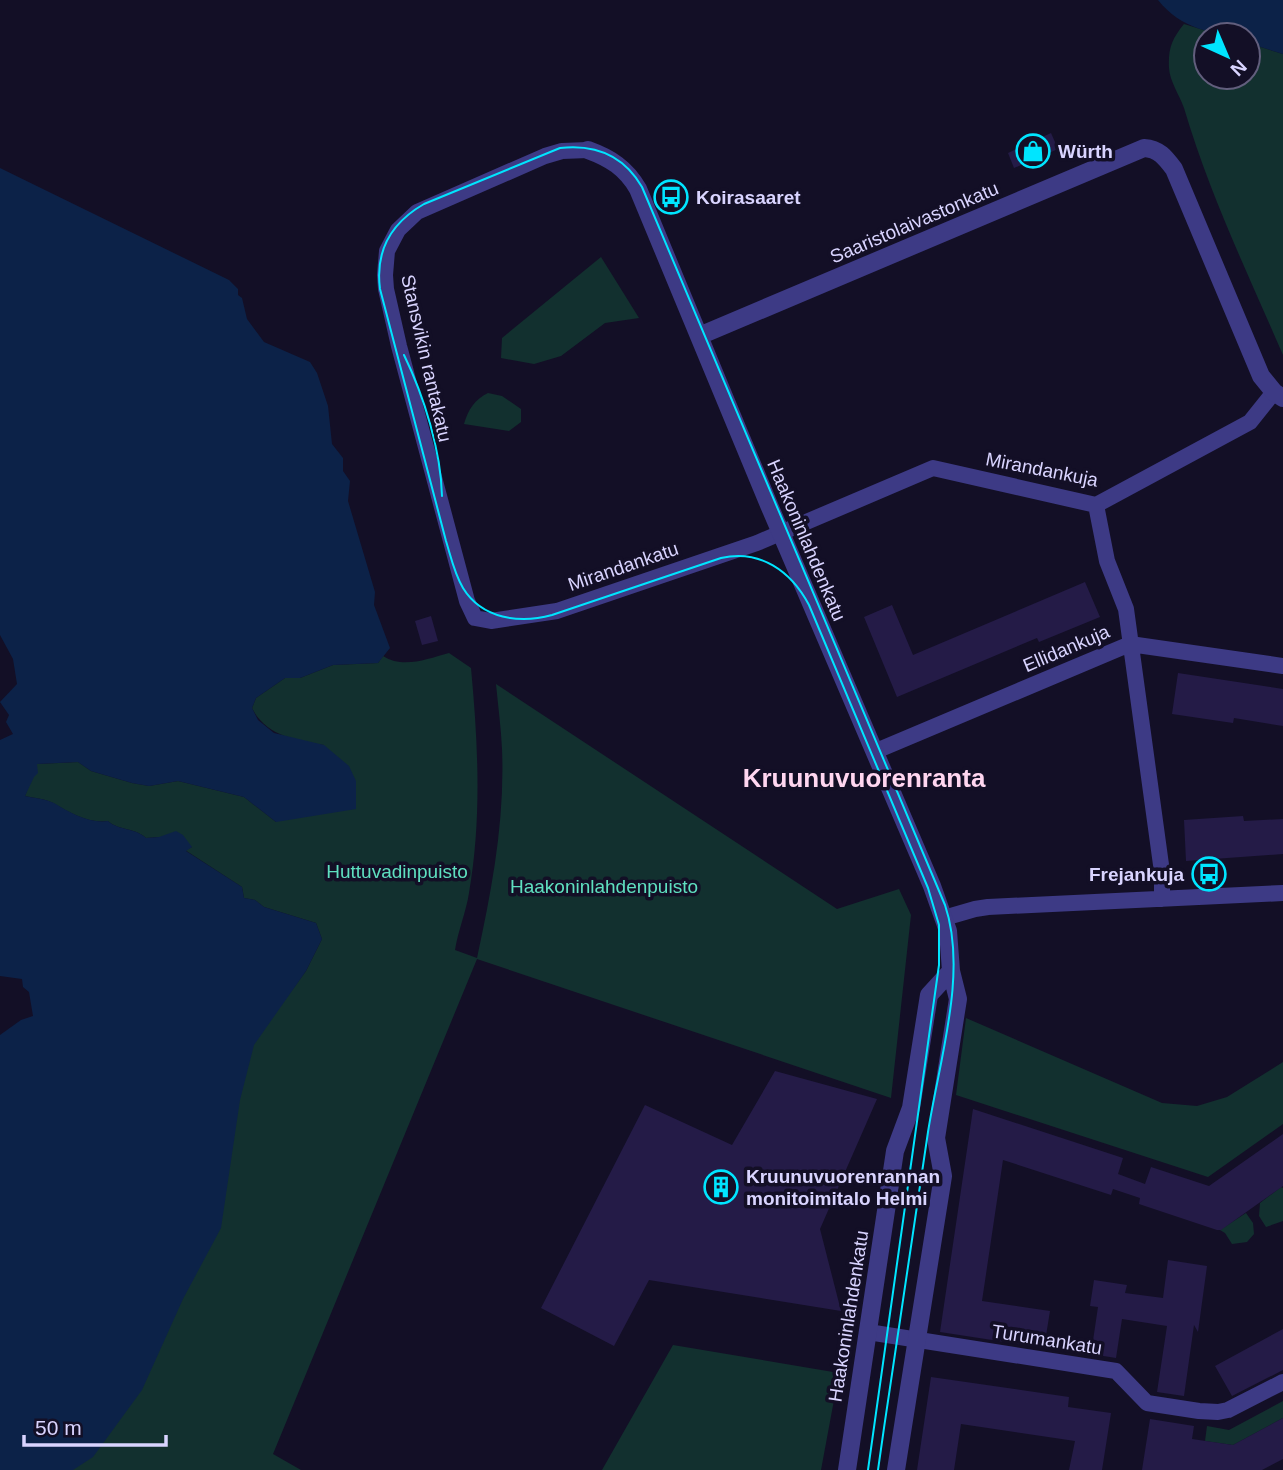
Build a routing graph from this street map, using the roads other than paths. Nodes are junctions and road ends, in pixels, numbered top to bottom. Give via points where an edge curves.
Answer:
1 (588, 150) joint
2 (699, 336) junction
3 (1278, 395) edge
4 (1096, 505) junction
5 (781, 533) junction
6 (475, 618) joint
7 (1130, 644) junction
8 (1283, 666) edge
9 (876, 751) junction
10 (1283, 893) edge
11 (1162, 899) junction
12 (944, 919) junction
13 (951, 971) junction
14 (868, 1332) junction
15 (918, 1339) junction
16 (1283, 1382) edge
17 (847, 1470) edge
18 (896, 1470) edge

1 - 2 street, Haakoninlahdenkatu via 618,164 632,179
1 - 6 street, Stansvikin rantakatu via 545,156 417,212 398,230 387,251 386,289 399,346
2 - 3 street, Saaristolaivastonkatu via 1144,148 1155,149 1174,169 1261,376
2 - 5 street, Haakoninlahdenkatu
3 - 4 street, Mirandankuja via 1250,422
4 - 5 street, Mirandankuja via 933,468
4 - 7 street via 1107,561 1126,609
5 - 6 street, Mirandankatu via 557,611 491,621
5 - 9 street, Haakoninlahdenkatu
7 - 8 street, Ellidankuja
7 - 9 street, Ellidankuja
7 - 11 street
9 - 12 street, Haakoninlahdenkatu
10 - 11 street
11 - 12 street via 988,907
12 - 13 street, Haakoninlahdenkatu
13 - 14 street, Haakoninlahdenkatu via 929,995 911,1108 892,1167
13 - 15 street, Haakoninlahdenkatu via 958,999 936,1138 943,1175
14 - 15 street, Turumankatu
14 - 17 street, Haakoninlahdenkatu
15 - 16 street, Turumankatu via 1116,1371 1147,1403 1199,1411 1228,1410
15 - 18 street, Haakoninlahdenkatu

